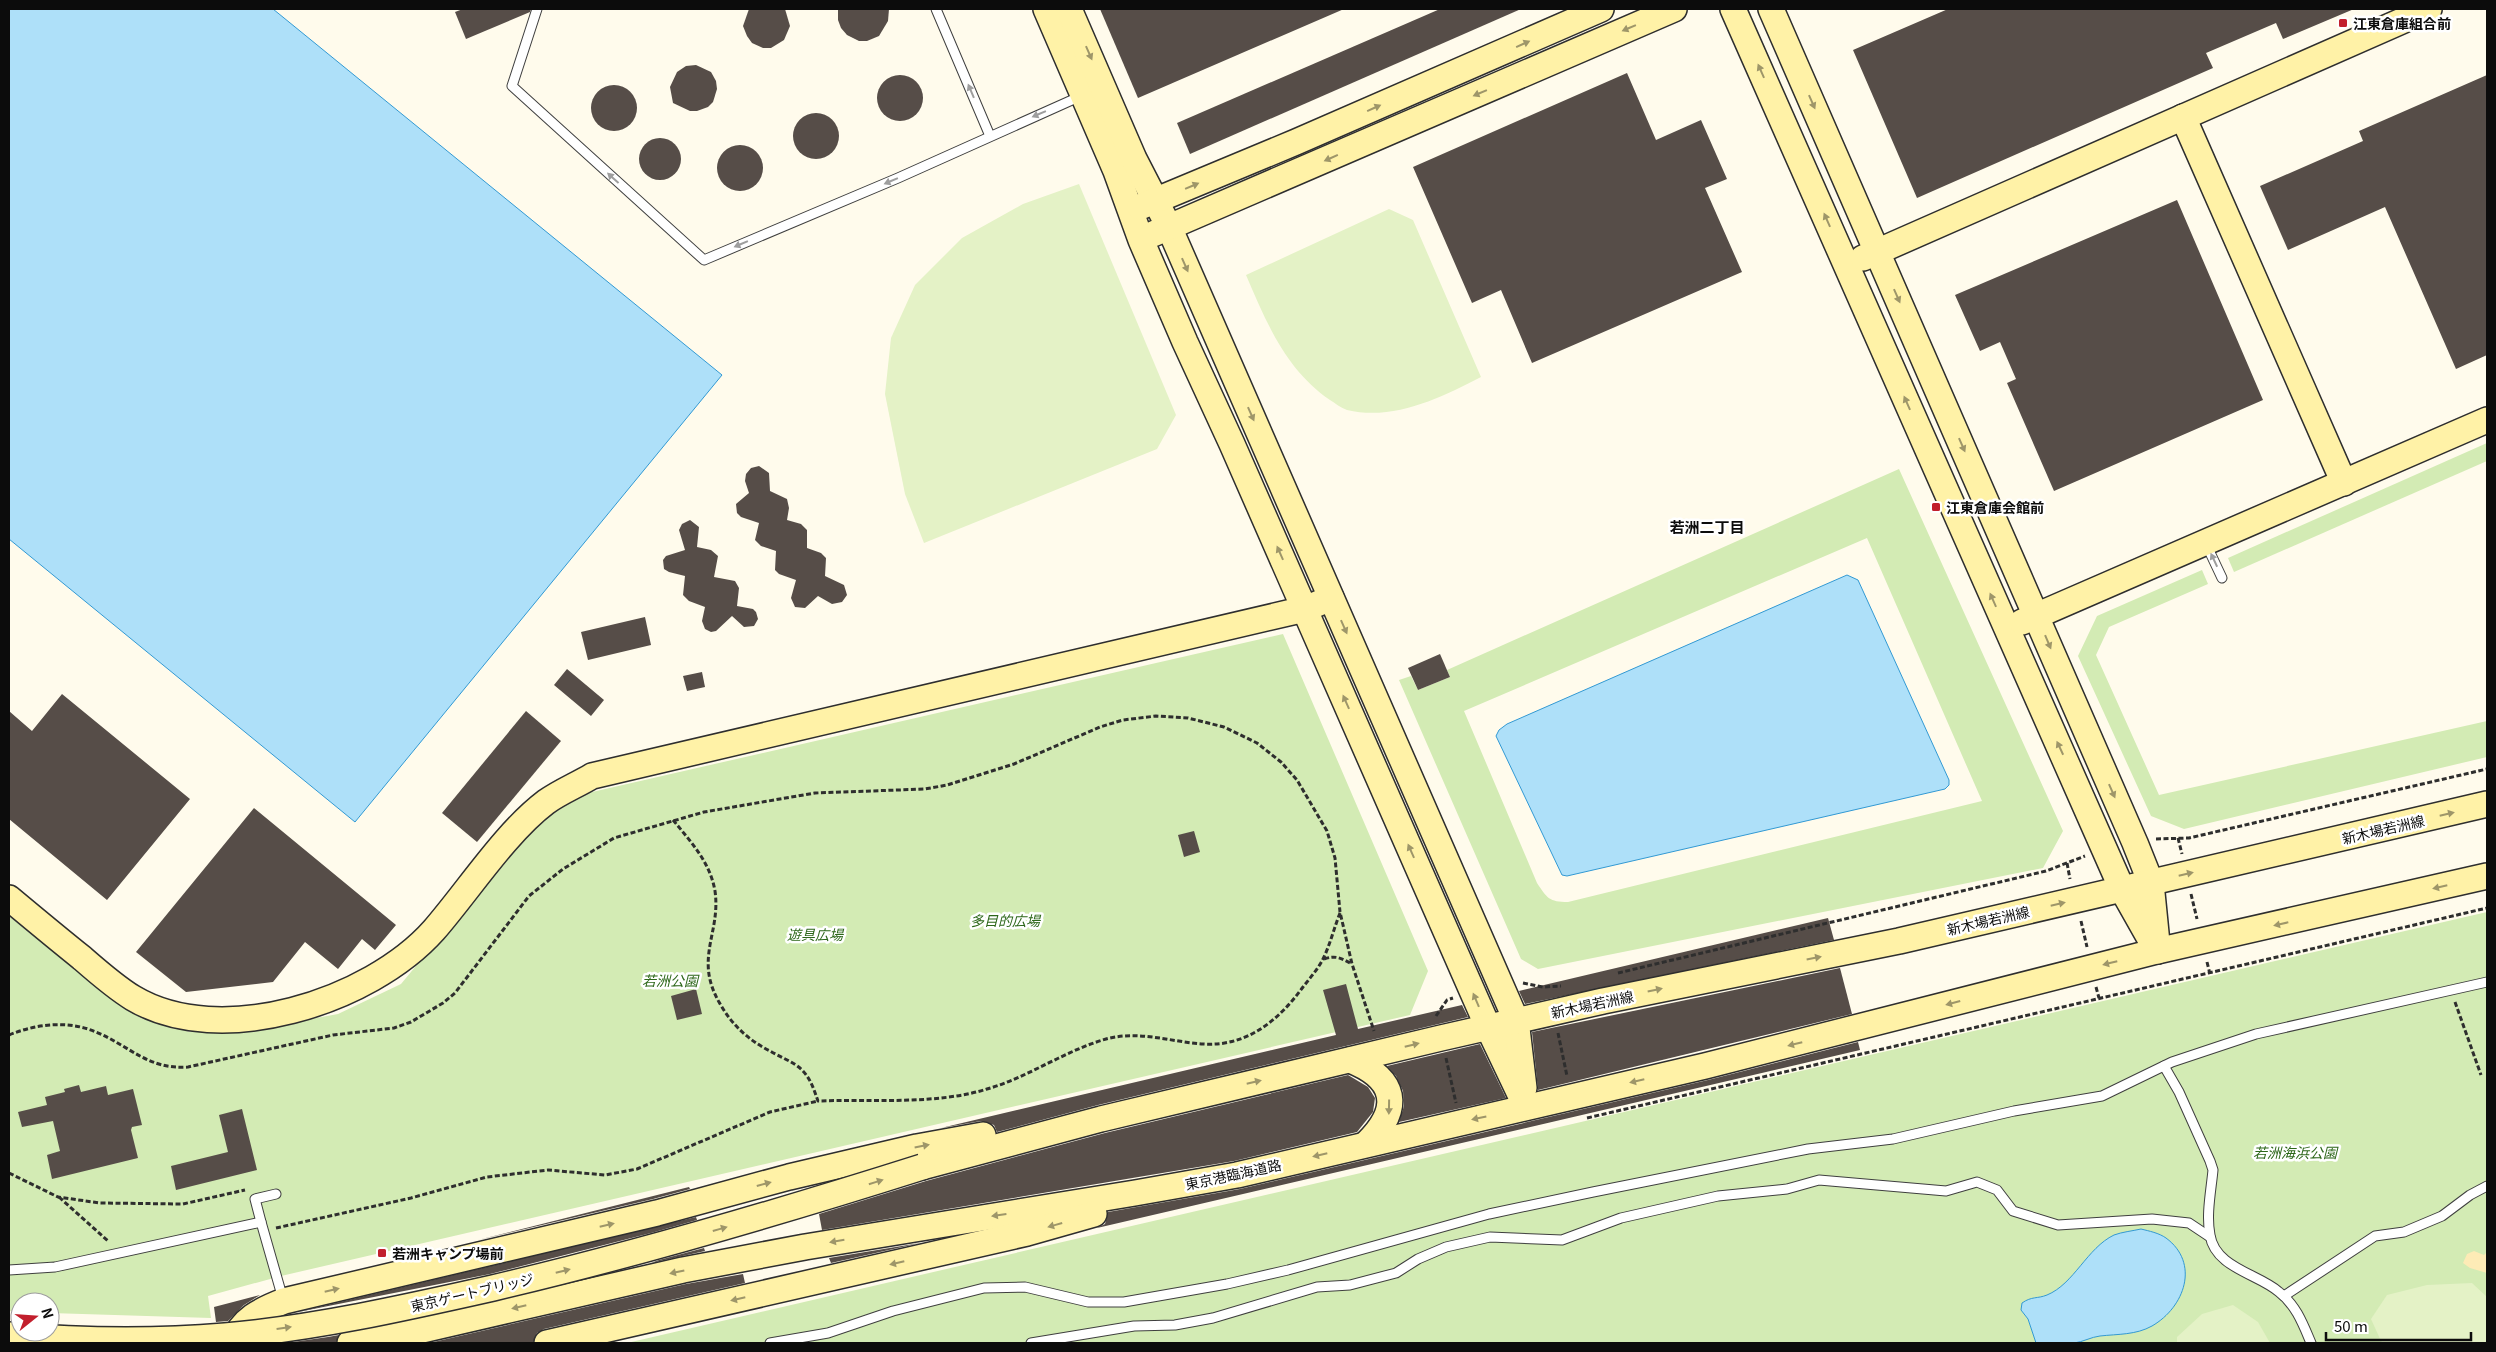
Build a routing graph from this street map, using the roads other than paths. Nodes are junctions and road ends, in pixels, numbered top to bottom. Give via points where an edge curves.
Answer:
1 (537, 9) edge
2 (936, 9) edge
3 (1046, 9) edge
4 (1069, 9) edge
5 (1601, 9) edge
6 (1674, 9) edge
7 (1733, 9) edge
8 (1771, 9) edge
9 (2429, 9) edge
10 (1084, 95) junction
11 (2183, 117) junction
12 (990, 136) junction
13 (1156, 200) junction
14 (1131, 211) junction
15 (1169, 227) junction
16 (1141, 240) junction
17 (1877, 251) junction
18 (1847, 265) junction
19 (2487, 420) edge
20 (2344, 483) junction
21 (2206, 543) junction
22 (2222, 578) dead end
23 (1331, 598) junction
24 (1305, 610) junction
25 (2037, 616) junction
26 (2006, 629) junction
27 (2487, 804) edge
28 (2487, 876) edge
29 (2151, 883) junction
30 (2122, 888) junction
31 (9, 898) edge
32 (2157, 951) junction
33 (2487, 982) edge
34 (1516, 1020) junction
35 (1488, 1027) junction
36 (1350, 1060) junction
37 (2164, 1066) junction
38 (1207, 1093) junction
39 (1526, 1107) junction
40 (1367, 1143) junction
41 (1236, 1174) junction
42 (2487, 1186) edge
43 (272, 1195) road end
44 (261, 1222) junction
45 (937, 1224) joint
46 (2210, 1237) junction
47 (9, 1270) edge
48 (2284, 1296) junction
49 (284, 1301) junction
50 (822, 1334) junction
51 (9, 1335) edge
52 (233, 1343) edge
53 (350, 1343) edge
54 (547, 1343) edge
55 (770, 1343) edge
56 (825, 1343) edge
57 (1031, 1343) edge
58 (2312, 1343) edge

12 -> 1 lane via 704,260 512,86
12 -> 2 lane
3 - 10 street
4 -> 13 street via 1134,159
13 -> 5 street
6 -> 15 street
18 -> 7 street
8 -> 17 street
9 - 11 street
10 -> 12 lane
10 - 14 street
11 - 17 street
11 - 20 street
13 - 14 street
13 - 15 street
14 - 16 street
15 - 16 street
15 -> 23 street
24 -> 16 street
17 - 18 street
17 -> 25 street
26 -> 18 street
19 - 20 street
20 - 21 street
22 -> 21 lane
21 - 25 street
23 - 24 street
23 -> 34 street
24 - 31 street via 592,776 546,802 520,826 432,932 397,963 357,988 303,1006 245,1019 187,1018 133,998
35 -> 24 street
25 - 26 street
25 -> 29 street
30 -> 26 street
29 -> 27 street, 新木場若洲線
28 -> 32 street
29 - 30 street, 新木場若洲線
29 - 32 street
30 - 32 street
34 -> 30 street, 新木場若洲線 via 1899,941
32 -> 39 street via 1733,1059
33 - 37 lane via 2256,1034
34 - 35 street, 新木場若洲線
34 - 39 street
36 -> 35 street
35 - 39 street
38 -> 36 street
36 -> 40 street via 1376,1075 1386,1086 1390,1101 1389,1115 1382,1128
37 - 46 lane via 2213,1170
37 - 50 lane via 2102,1096 2076,1102 2014,1111 1893,1140 1808,1149 1489,1214 1288,1270 1153,1299 1088,1302 1025,1287 984,1288 892,1311
49 -> 38 street via 917,1148
51 -> 38 street, 東京ゲートブリッジ, bridge via 95,1341 226,1336 353,1318 548,1275 674,1242 1016,1141
39 -> 40 street, 東京港臨海道路
40 -> 41 street, 東京港臨海道路
41 -> 45 street, 東京港臨海道路 via 1126,1195
41 -> 54 street via 1027,1233
42 - 48 lane via 2442,1216 2404,1232 2375,1236
43 - 44 lane via 255,1199
44 - 47 lane via 54,1267
44 - 49 lane
45 -> 53 street, 東京ゲートブリッジ via 683,1270 422,1330
46 - 48 lane via 2217,1250 2238,1270
46 - 57 lane via 2189,1223 2152,1219 2058,1225 2013,1211 1997,1190 1977,1182 1946,1190 1819,1180 1787,1189 1718,1196 1621,1218 1562,1240 1490,1237 1455,1245 1418,1259 1396,1273 1350,1285 1317,1287 1213,1318 1175,1325 1134,1326
48 - 58 lane via 2292,1303
49 - 52 street via 249,1318 237,1332
50 - 55 lane
50 - 56 lane

